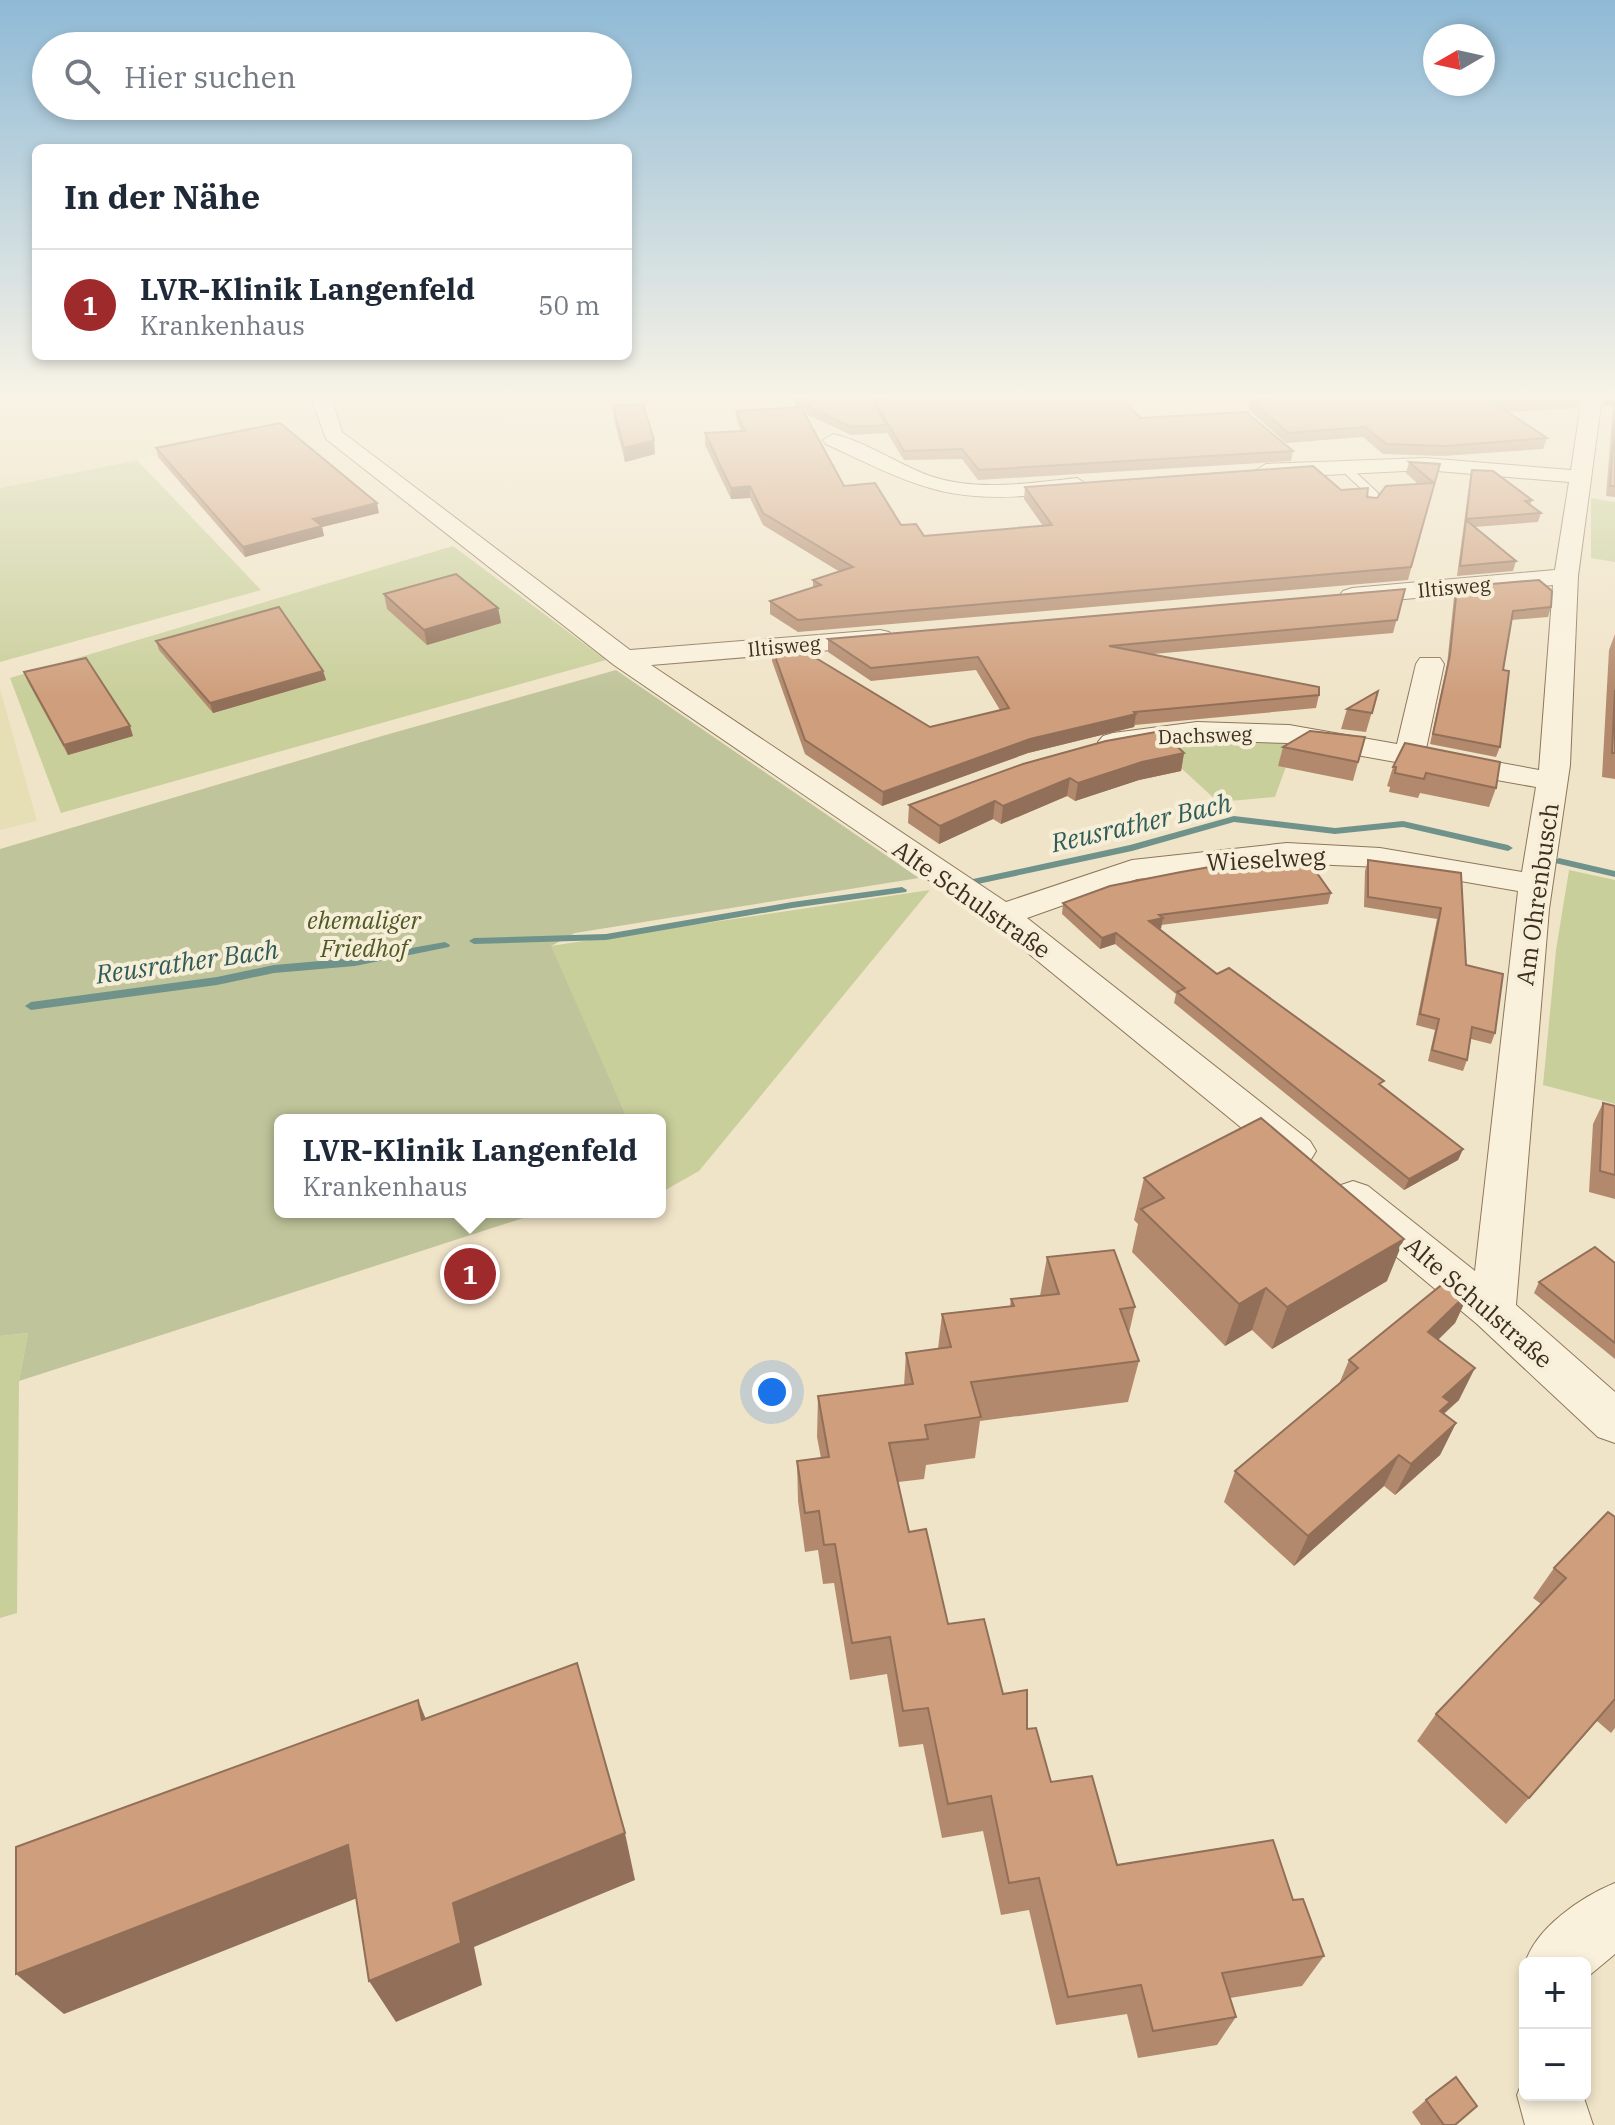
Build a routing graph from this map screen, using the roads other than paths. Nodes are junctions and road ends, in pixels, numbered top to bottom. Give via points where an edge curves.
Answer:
1 (412, 496) edge
2 (1374, 496) edge
3 (1579, 496) edge
4 (1370, 505) edge
5 (1566, 576) junction
6 (1333, 598) edge
7 (909, 636) edge
8 (624, 659) junction
9 (1430, 664) dead end
10 (1088, 748) edge
11 (1410, 754) junction
12 (1553, 781) junction
13 (905, 811) dead end
14 (868, 825) junction
15 (1535, 884) junction
16 (1002, 915) junction
17 (1493, 1311) junction
18 (1615, 1422) edge
19 (1615, 1914) edge
20 (1563, 1957) edge
21 (1552, 2101) edge
22 (1559, 2125) edge

1 - 8 street, Alte Schulstraße
2 - 4 lane
3 - 5 street, Am Ohrenbusch
5 - 6 street, Iltisweg
5 - 12 street, Am Ohrenbusch
7 - 8 street, Iltisweg
8 - 14 street, Alte Schulstraße
9 - 11 street
10 - 11 street, Dachsweg via 1197,731 1289,734
11 - 12 street, Dachsweg
12 - 15 street, Am Ohrenbusch
13 - 14 street
14 - 16 street, Alte Schulstraße
15 - 16 street, Wieselweg via 1438,866 1287,853 1132,870
15 - 17 street, Am Ohrenbusch
16 - 17 street, Alte Schulstraße
17 - 18 street, Alte Schulstraße
19 - 20 street
21 - 22 street

